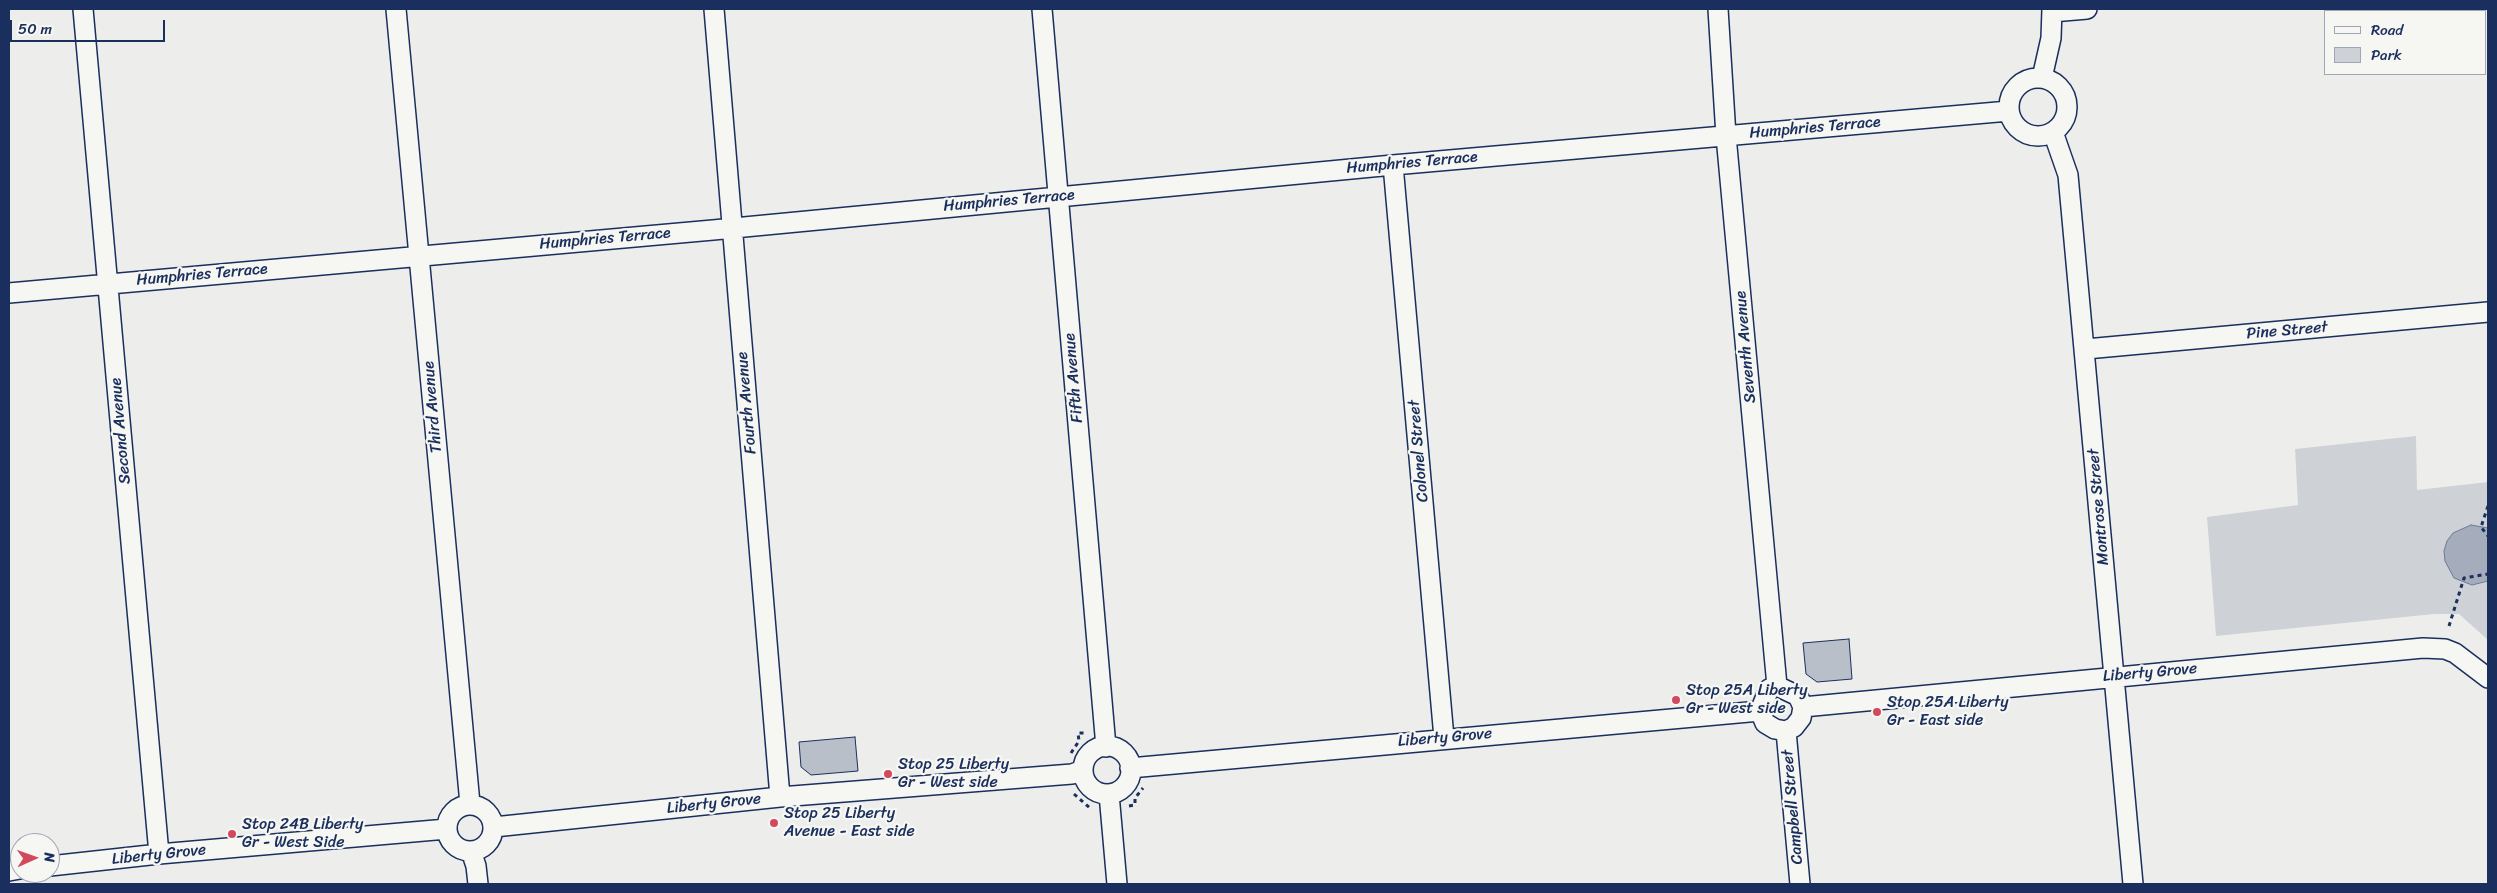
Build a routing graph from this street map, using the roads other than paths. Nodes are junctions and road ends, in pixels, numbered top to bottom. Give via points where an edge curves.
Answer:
1 (83, 9) edge
2 (396, 9) edge
3 (714, 9) edge
4 (1042, 9) edge
5 (1718, 9) edge
6 (2087, 9) edge
7 (2052, 10) edge
8 (2042, 78) junction
9 (2009, 111) junction
10 (2053, 132) junction
11 (1726, 136) junction
12 (1393, 165) junction
13 (1059, 196) junction
14 (732, 228) junction
15 (419, 255) junction
16 (108, 284) junction
17 (9, 293) edge
18 (2488, 312) edge
19 (2086, 349) junction
20 (2113, 677) junction
21 (2488, 678) edge
22 (1777, 686) junction
23 (1803, 707) junction
24 (1760, 711) junction
25 (1786, 731) junction
26 (1444, 738) junction
27 (1106, 747) junction
28 (1130, 768) junction
29 (1083, 770) junction
30 (1108, 794) junction
31 (780, 798) junction
32 (470, 804) junction
33 (494, 827) junction
34 (447, 829) junction
35 (471, 851) junction
36 (159, 854) junction
37 (60, 865) edge
38 (478, 884) edge
39 (1118, 884) edge
40 (1800, 884) edge
41 (2132, 884) edge

1 - 16 street, Second Avenue
2 - 15 street, Third Avenue
3 - 14 street, Fourth Avenue
4 - 13 street, Fifth Avenue
5 - 11 street, Seventh Avenue
6 - 7 street
7 - 8 street
8 - 9 street via 2021,83 2014,90 2009,100
8 - 10 street via 2055,84 2065,96 2065,116
9 - 10 street via 2011,120 2025,133 2034,136
9 - 11 street, Humphries Terrace
10 - 19 street, Montrose Street via 2068,175
11 - 12 street, Humphries Terrace
11 - 22 street, Seventh Avenue
12 - 13 street, Humphries Terrace
12 - 26 street, Colonel Street
13 - 14 street, Humphries Terrace
13 - 27 street, Fifth Avenue
14 - 15 street, Humphries Terrace
14 - 31 street, Fourth Avenue
15 - 16 street, Humphries Terrace
15 - 32 street, Third Avenue
16 - 17 street, Humphries Terrace
16 - 36 street, Second Avenue
18 - 19 street, Pine Street
19 - 20 street, Montrose Street
20 - 21 street, Liberty Grove via 2434,647 2455,653
20 - 23 street, Liberty Grove
20 - 41 street, Montrose Street
22 - 23 street via 1798,696
22 - 24 street via 1769,690
23 - 25 street via 1801,718
24 - 25 street via 1765,722
24 - 26 street, Liberty Grove
25 - 40 street, Campbell Street
26 - 28 street, Liberty Grove
27 - 28 street via 1119,750
27 - 29 street via 1090,754
28 - 30 street via 1125,786
29 - 30 street via 1090,788
29 - 31 street, Liberty Grove
30 - 39 street
31 - 33 street, Liberty Grove
32 - 33 street via 481,807 490,816
32 - 34 street via 458,808 450,817
33 - 35 street via 491,839 483,848
34 - 35 street via 450,840 459,849
34 - 36 street, Liberty Grove
35 - 38 street
36 - 37 street, Liberty Grove

